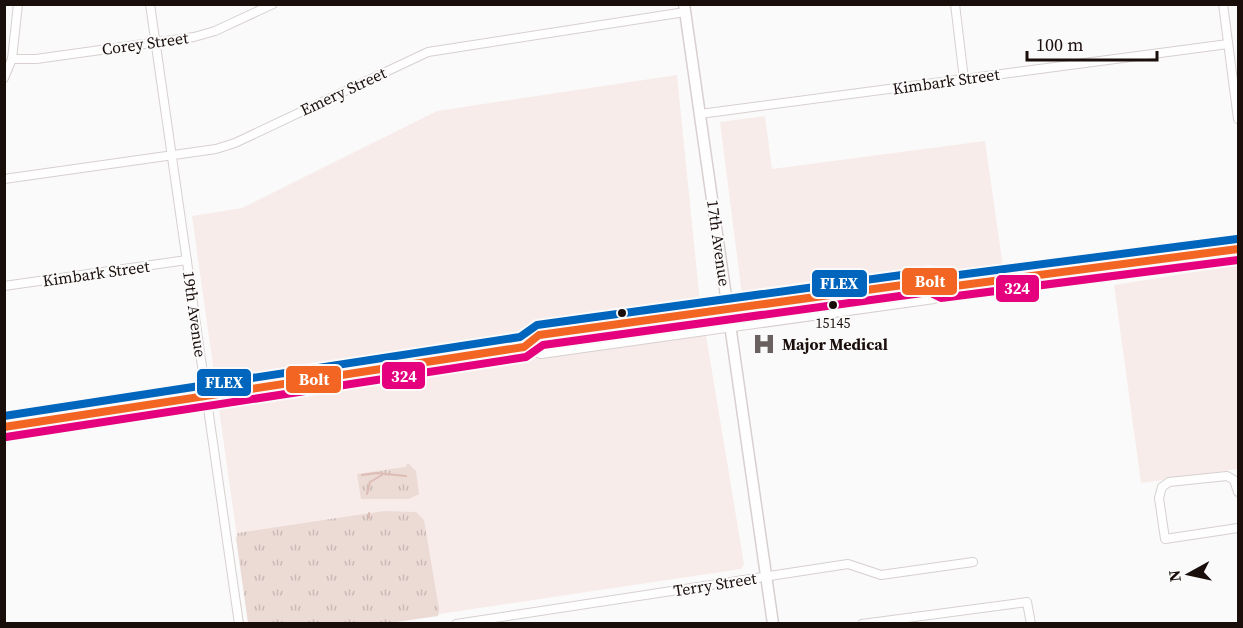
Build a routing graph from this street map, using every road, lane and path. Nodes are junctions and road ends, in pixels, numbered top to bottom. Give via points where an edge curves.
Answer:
1 (18, 4) edge
2 (150, 4) edge
3 (273, 4) edge
4 (955, 4) edge
5 (1223, 4) edge
6 (685, 8) edge
7 (156, 42) junction
8 (1228, 44) junction
9 (12, 59) junction
10 (4, 78) edge
11 (964, 79) junction
12 (1238, 107) edge
13 (700, 114) junction
14 (1239, 119) edge
15 (171, 156) junction
16 (4, 179) edge
17 (1239, 249) edge
18 (187, 260) junction
19 (4, 285) edge
20 (940, 288) junction
21 (728, 307) junction
22 (730, 324) junction
23 (524, 346) junction
24 (206, 396) junction
25 (4, 427) edge
26 (1239, 492) edge
27 (1239, 528) edge
28 (973, 562) dead end
29 (766, 576) junction
30 (499, 620) edge
31 (239, 624) edge
32 (456, 624) edge
33 (773, 624) edge
34 (862, 624) edge
35 (1031, 624) edge

1 - 9 street
2 - 7 street, 19th Avenue
3 - 7 street, Corey Street via 215,31
4 - 11 street
5 - 8 street
6 - 13 main road, 17th Avenue
6 - 15 street, Emery Street via 428,52 235,143
7 - 9 street, Corey Street
7 - 15 street, 19th Avenue
8 - 11 street, Kimbark Street
8 - 12 street
9 - 10 street
11 - 13 street, Kimbark Street
12 - 14 street
13 - 21 main road, 17th Avenue
15 - 16 street, Emery Street
15 - 18 street, 19th Avenue
17 - 20 highway
18 - 19 street, Kimbark Street
18 - 24 street, 19th Avenue
20 - 21 highway via 932,281
20 - 22 highway via 934,297
21 - 22 main road, 17th Avenue
21 - 23 highway via 538,335
22 - 23 highway via 541,352
22 - 29 main road, 17th Avenue
23 - 24 highway
24 - 25 highway
24 - 31 street, 19th Avenue
26 - 27 street via 1234,480 1227,476 1169,482 1162,487 1159,498 1165,538
28 - 29 street, Terry Street via 881,575 848,564
29 - 30 street, Terry Street
29 - 33 main road, 17th Avenue
30 - 32 street, Terry Street
34 - 35 street via 1028,602

